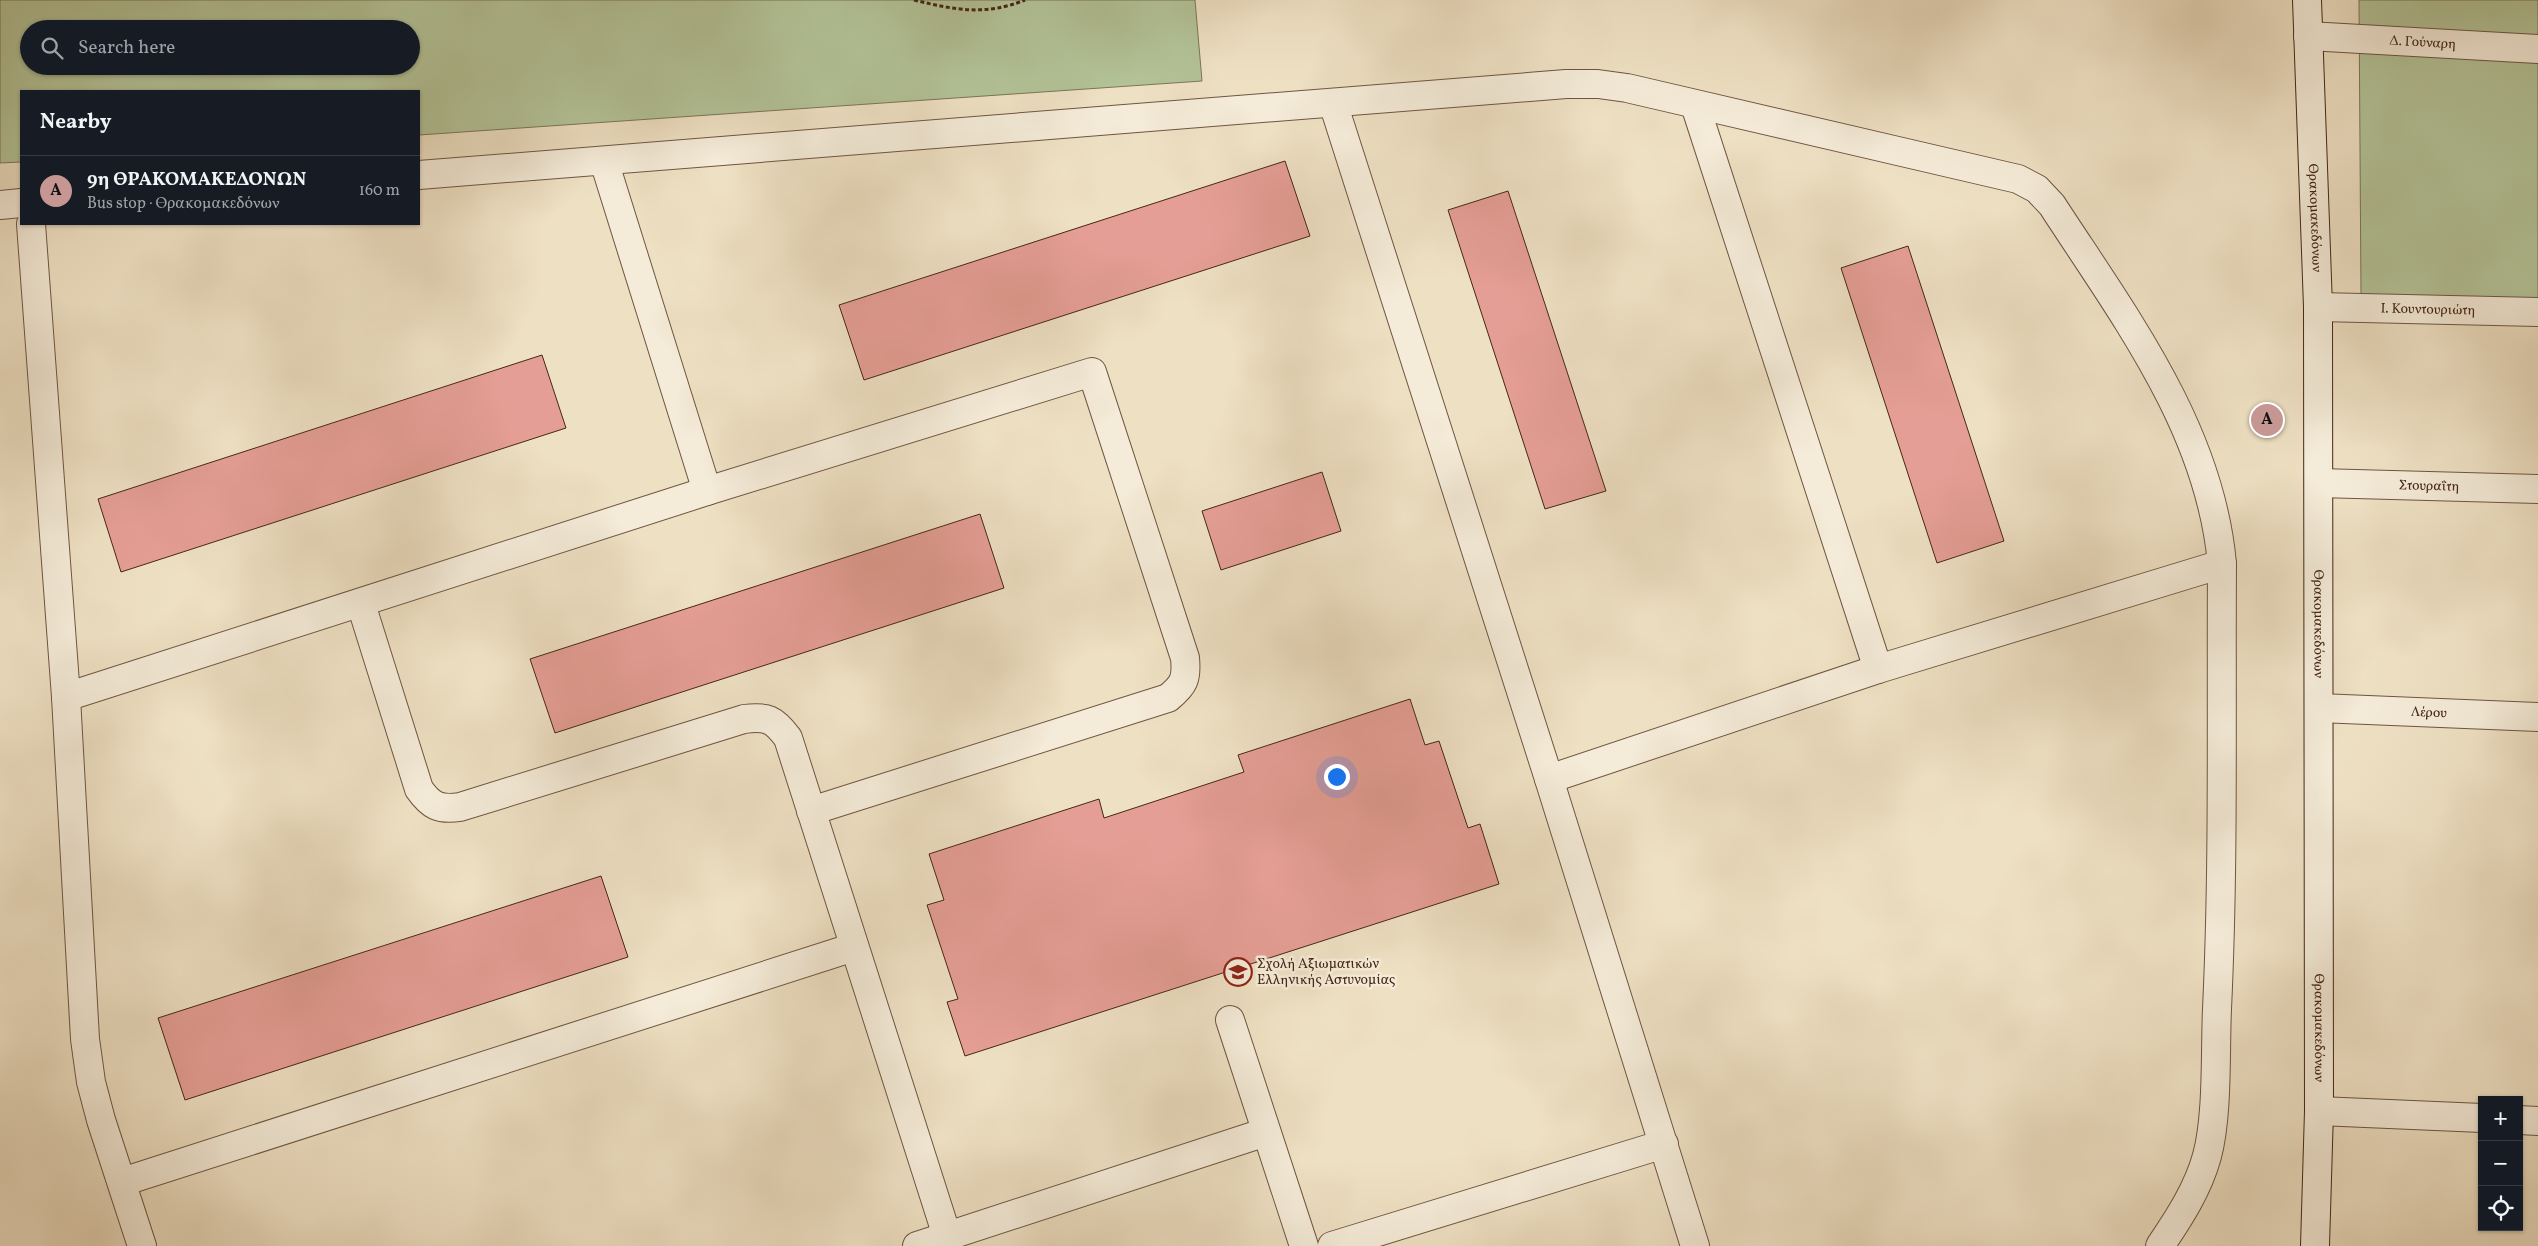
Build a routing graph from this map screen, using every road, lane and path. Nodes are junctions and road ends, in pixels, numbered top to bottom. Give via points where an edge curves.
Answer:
1 (914, 0) edge
2 (1025, 0) edge
3 (2307, 0) edge
4 (2308, 36) junction
5 (2538, 49) edge
6 (1333, 103) junction
7 (1695, 105) junction
8 (604, 162) junction
9 (420, 175) edge
10 (20, 203) edge
11 (0, 204) edge
12 (31, 225) edge
13 (2318, 307) junction
14 (2538, 312) edge
15 (2319, 483) junction
16 (2538, 488) edge
17 (707, 491) junction
18 (2222, 564) junction
19 (361, 604) junction
20 (1878, 669) junction
21 (66, 697) junction
22 (2319, 708) junction
23 (2538, 717) edge
24 (1549, 779) junction
25 (811, 811) junction
26 (854, 947) junction
27 (1230, 1020) dead end
28 (2319, 1111) junction
29 (2478, 1118) edge
30 (2523, 1120) edge
31 (2538, 1121) edge
32 (1266, 1132) junction
33 (1664, 1144) junction
34 (122, 1182) junction
35 (947, 1236) junction
36 (142, 1246) edge
37 (917, 1246) edge
38 (1304, 1246) edge
39 (1332, 1246) edge
40 (1695, 1246) edge
41 (2160, 1246) edge
42 (2316, 1246) edge

1 - 2 path via 948,9 982,12
3 - 4 street, Θρακομακεδόνων
4 - 5 street, Δ. Γούναρη
4 - 13 street, Θρακομακεδόνων
6 - 7 street via 1598,84
6 - 8 street
6 - 24 street
7 - 18 street via 2018,179 2037,188 2052,205 2142,342 2164,382 2208,489 2217,522
7 - 20 street
8 - 9 street
8 - 17 street
10 - 11 street
12 - 21 street
13 - 14 street, Ι. Κουντουριώτη
13 - 15 street, Θρακομακεδόνων
15 - 16 street, Στουραΐτη
15 - 22 street, Θρακομακεδόνων
17 - 19 street
17 - 25 street via 1092,372 1137,508 1185,658 1186,673 1181,688 1168,698
18 - 20 street
18 - 41 street via 2219,970 2212,1123 2207,1155 2198,1182
19 - 21 street
19 - 25 street via 419,788 428,802 445,810 744,719 762,717 778,724 788,738
20 - 24 street
21 - 34 street via 85,1039 91,1082
22 - 23 street, Λέρου
22 - 28 street, Θρακομακεδόνων
24 - 33 street
25 - 26 street
26 - 34 street
26 - 35 street
27 - 32 street
28 - 29 street
28 - 42 street, Θρακομακεδόνων
30 - 31 street
32 - 35 street
32 - 38 street
33 - 39 street
33 - 40 street
34 - 36 street
35 - 37 street

